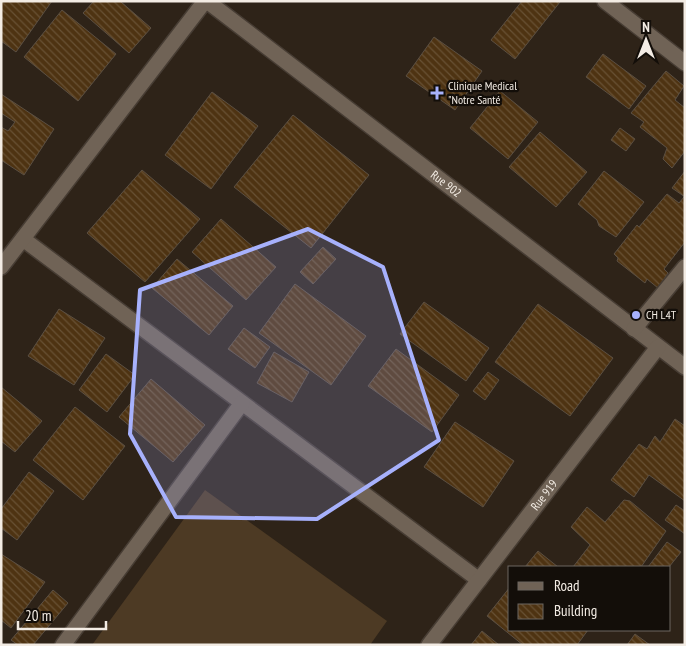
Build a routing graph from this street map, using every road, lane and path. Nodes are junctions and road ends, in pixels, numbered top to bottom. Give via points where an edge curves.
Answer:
1 (206, 1) edge
2 (605, 1) edge
3 (685, 63) edge
4 (23, 239) junction
5 (1, 267) edge
6 (685, 267) edge
7 (634, 329) junction
8 (658, 347) junction
9 (685, 367) edge
10 (242, 404) junction
11 (479, 580) junction
12 (63, 645) edge
13 (429, 645) edge

1 - 4 street
1 - 7 street, Rue 902
2 - 3 street
4 - 5 street
4 - 10 street
6 - 7 street
7 - 8 street, Rue 902
8 - 9 street, Rue 902
8 - 11 street, Rue 919
10 - 11 street
10 - 12 street
11 - 13 street, Rue 919

